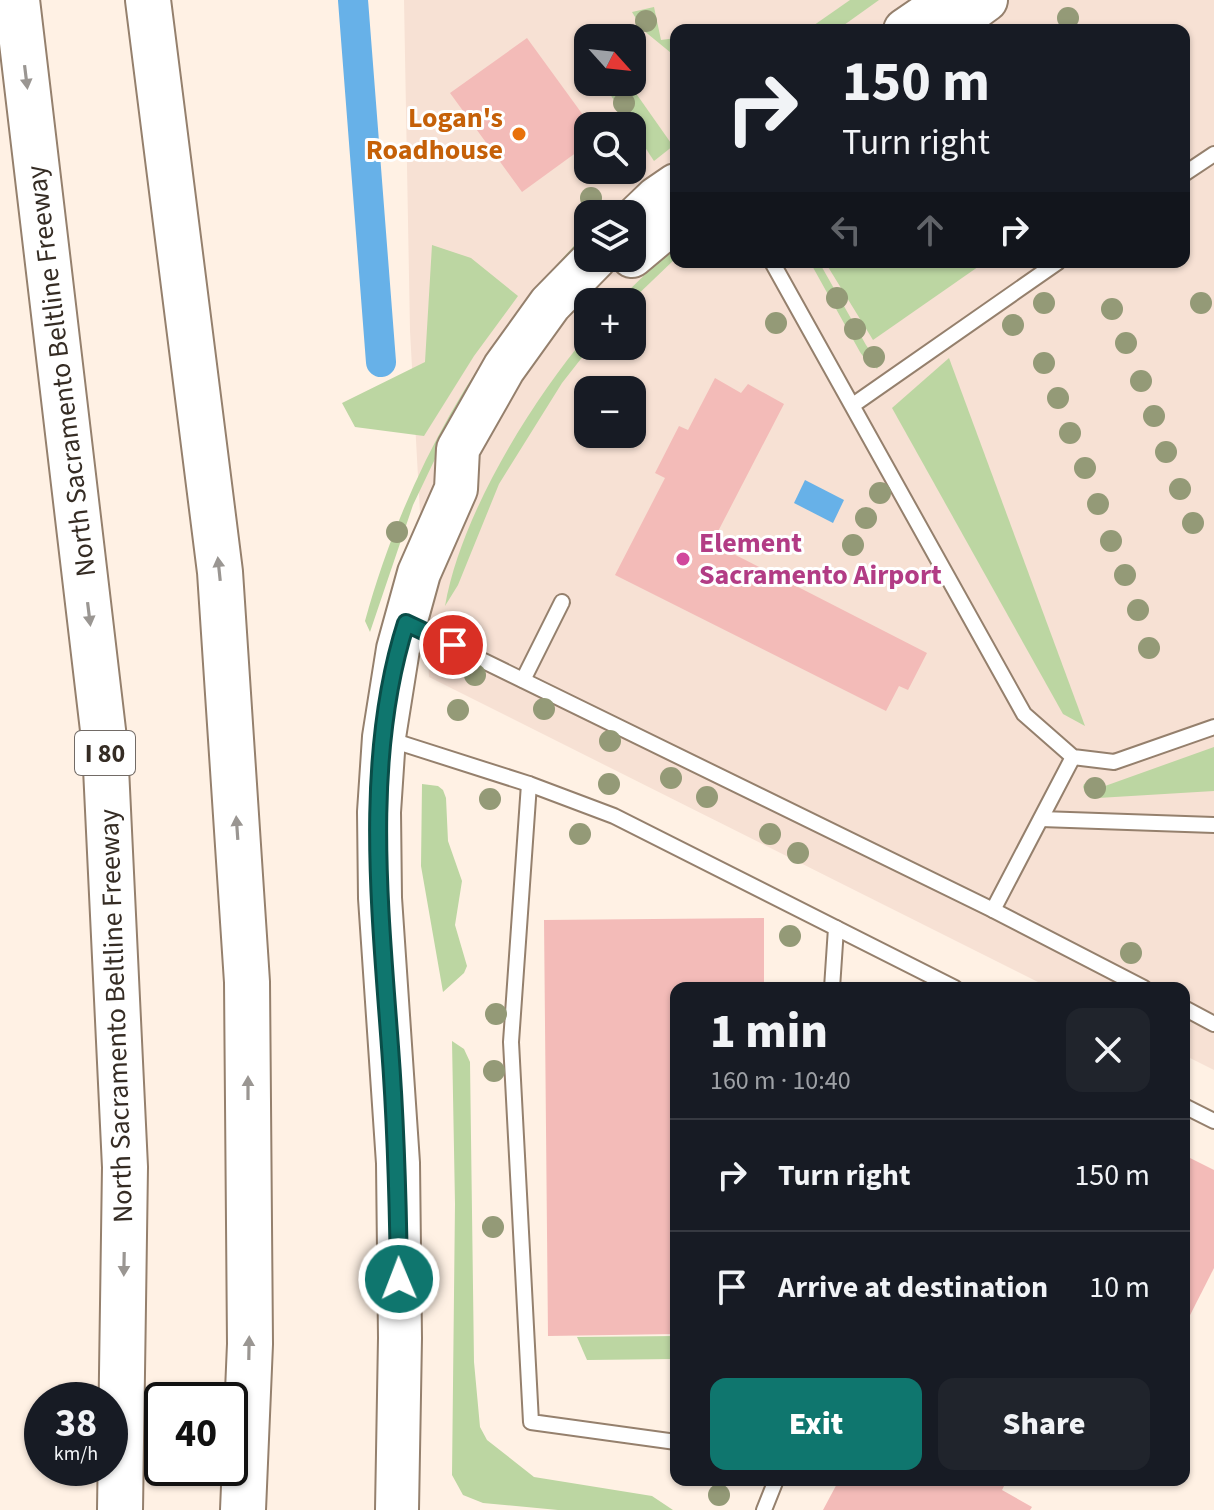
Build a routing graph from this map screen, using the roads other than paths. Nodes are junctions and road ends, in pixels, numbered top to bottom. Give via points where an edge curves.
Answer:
1 (17, 0) edge
2 (148, 0) edge
3 (949, 0) edge
4 (986, 0) edge
5 (914, 24) edge
6 (953, 24) edge
7 (1214, 154) edge
8 (1190, 170) edge
9 (670, 189) edge
10 (646, 209) edge
11 (670, 224) edge
12 (646, 244) edge
13 (775, 268) edge
14 (1049, 268) edge
15 (581, 272) edge
16 (616, 272) edge
17 (853, 405) junction
18 (456, 489) junction
19 (562, 602) dead end
20 (406, 623) junction
21 (523, 680) junction
22 (1214, 727) edge
23 (384, 737) junction
24 (1073, 757) junction
25 (529, 784) junction
26 (1041, 819) junction
27 (1214, 825) edge
28 (993, 910) junction
29 (836, 928) junction
30 (832, 982) edge
31 (943, 982) edge
32 (1132, 982) edge
33 (1190, 1011) edge
34 (1214, 1024) edge
35 (1190, 1109) edge
36 (1214, 1121) edge
37 (670, 1441) edge
38 (774, 1486) edge
39 (120, 1510) edge
40 (243, 1510) edge
41 (397, 1510) edge
42 (764, 1510) edge

1 -> 39 highway, North Sacramento Beltline Freeway / I 80 via 105,747 125,1167
40 -> 2 highway via 250,1344 247,982 220,572
3 - 5 street
4 - 6 street
7 - 8 lane
9 - 10 street
11 - 12 street
13 - 17 lane
14 - 17 lane
15 - 18 street via 550,304 504,368 458,449
16 - 18 street via 533,368 485,459
17 - 24 lane via 1024,714
18 - 20 street via 419,573
19 - 21 lane
20 - 21 lane
20 - 23 street
21 - 28 lane
22 - 24 lane via 1114,762
23 - 25 lane
23 - 41 street via 380,898 398,1163
24 - 26 lane
25 - 29 lane via 614,816
25 - 37 lane via 511,1042 531,1422
26 - 27 lane
26 - 28 lane
28 - 32 lane
29 - 30 lane
29 - 31 lane
33 - 34 lane
35 - 36 lane
38 - 42 lane

